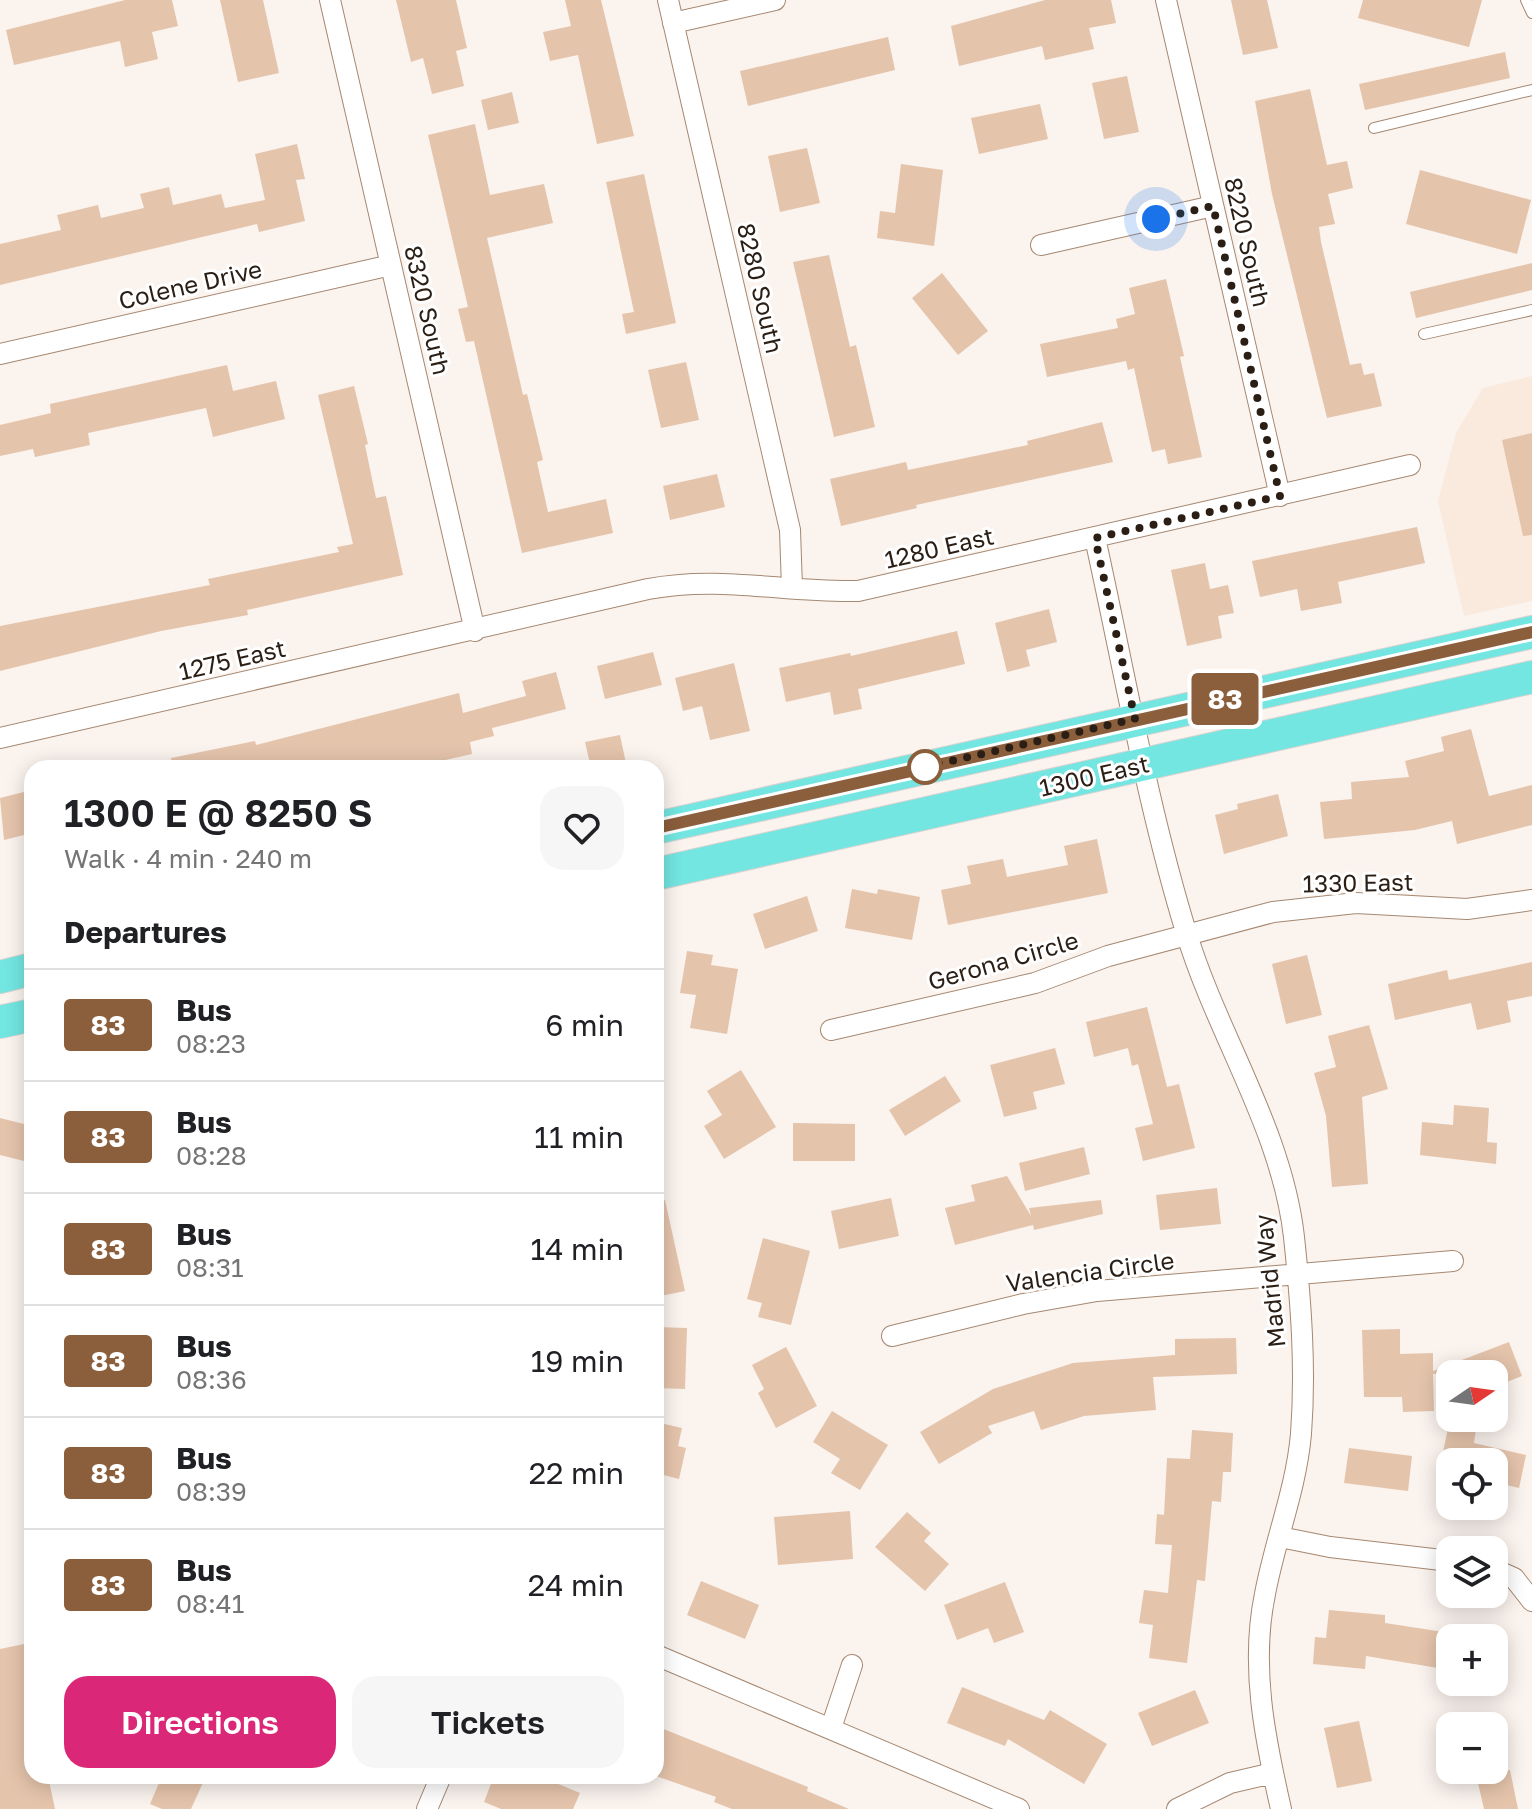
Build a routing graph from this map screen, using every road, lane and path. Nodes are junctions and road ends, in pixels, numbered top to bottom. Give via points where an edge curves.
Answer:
1 (330, 0) edge
2 (668, 0) edge
3 (775, 0) edge
4 (1166, 0) edge
5 (1526, 0) edge
6 (1532, 13) edge
7 (673, 23) junction
8 (1532, 90) edge
9 (1374, 128) dead end
10 (1213, 206) junction
11 (1041, 245) dead end
12 (391, 265) junction
13 (1532, 310) edge
14 (1424, 334) dead end
15 (0, 354) edge
16 (1410, 465) dead end
17 (1280, 496) junction
18 (1095, 538) junction
19 (792, 588) junction
20 (475, 631) junction
21 (1532, 632) edge
22 (1532, 677) edge
23 (1135, 719) junction
24 (0, 738) edge
25 (1145, 764) junction
26 (664, 826) edge
27 (664, 872) edge
28 (1532, 900) edge
29 (1187, 935) junction
30 (24, 971) edge
31 (0, 977) edge
32 (24, 1017) edge
33 (0, 1022) edge
34 (831, 1030) dead end
35 (1453, 1261) dead end
36 (1297, 1276) junction
37 (892, 1336) dead end
38 (1280, 1537) junction
39 (1436, 1559) edge
40 (1508, 1575) edge
41 (1532, 1601) edge
42 (664, 1658) edge
43 (852, 1665) dead end
44 (831, 1728) junction
45 (1273, 1773) junction
46 (438, 1784) edge
47 (427, 1809) edge
48 (1019, 1809) edge
49 (1177, 1809) edge
50 (1281, 1809) edge

1 - 12 street, 8320 South
2 - 7 street, 8280 South
3 - 7 street
4 - 10 street, 8220 South
5 - 6 lane
7 - 19 street, 8280 South via 790,530
8 - 9 lane
10 - 11 street
10 - 17 street, 8220 South
12 - 15 street, Colene Drive
12 - 20 street, 8320 South
13 - 14 lane
16 - 17 street, 1280 East
17 - 18 street, 1280 East
18 - 19 street, 1280 East via 858,591
18 - 23 street, Madrid Way
19 - 20 street, 1280 East via 680,583
20 - 24 street, 1275 East
21 - 23 main road, 1300 East
22 - 25 main road, 1300 East
23 - 25 street, Madrid Way
23 - 26 main road, 1300 East
25 - 27 main road, 1300 East
25 - 29 street, Madrid Way
28 - 29 street, 1330 East via 1467,909 1315,906
29 - 34 street, Gerona Circle via 1035,983
29 - 36 street, Madrid Way via 1283,1182
30 - 31 main road
32 - 33 main road
35 - 36 street, Valencia Circle
36 - 37 street, Valencia Circle via 1097,1291
36 - 38 street, Madrid Way via 1301,1436
38 - 39 street
38 - 45 street, Madrid Way via 1264,1595 1258,1651
40 - 41 street
42 - 44 street
43 - 44 street
44 - 48 street
45 - 49 street via 1230,1783
45 - 50 street, Madrid Way
46 - 47 street

